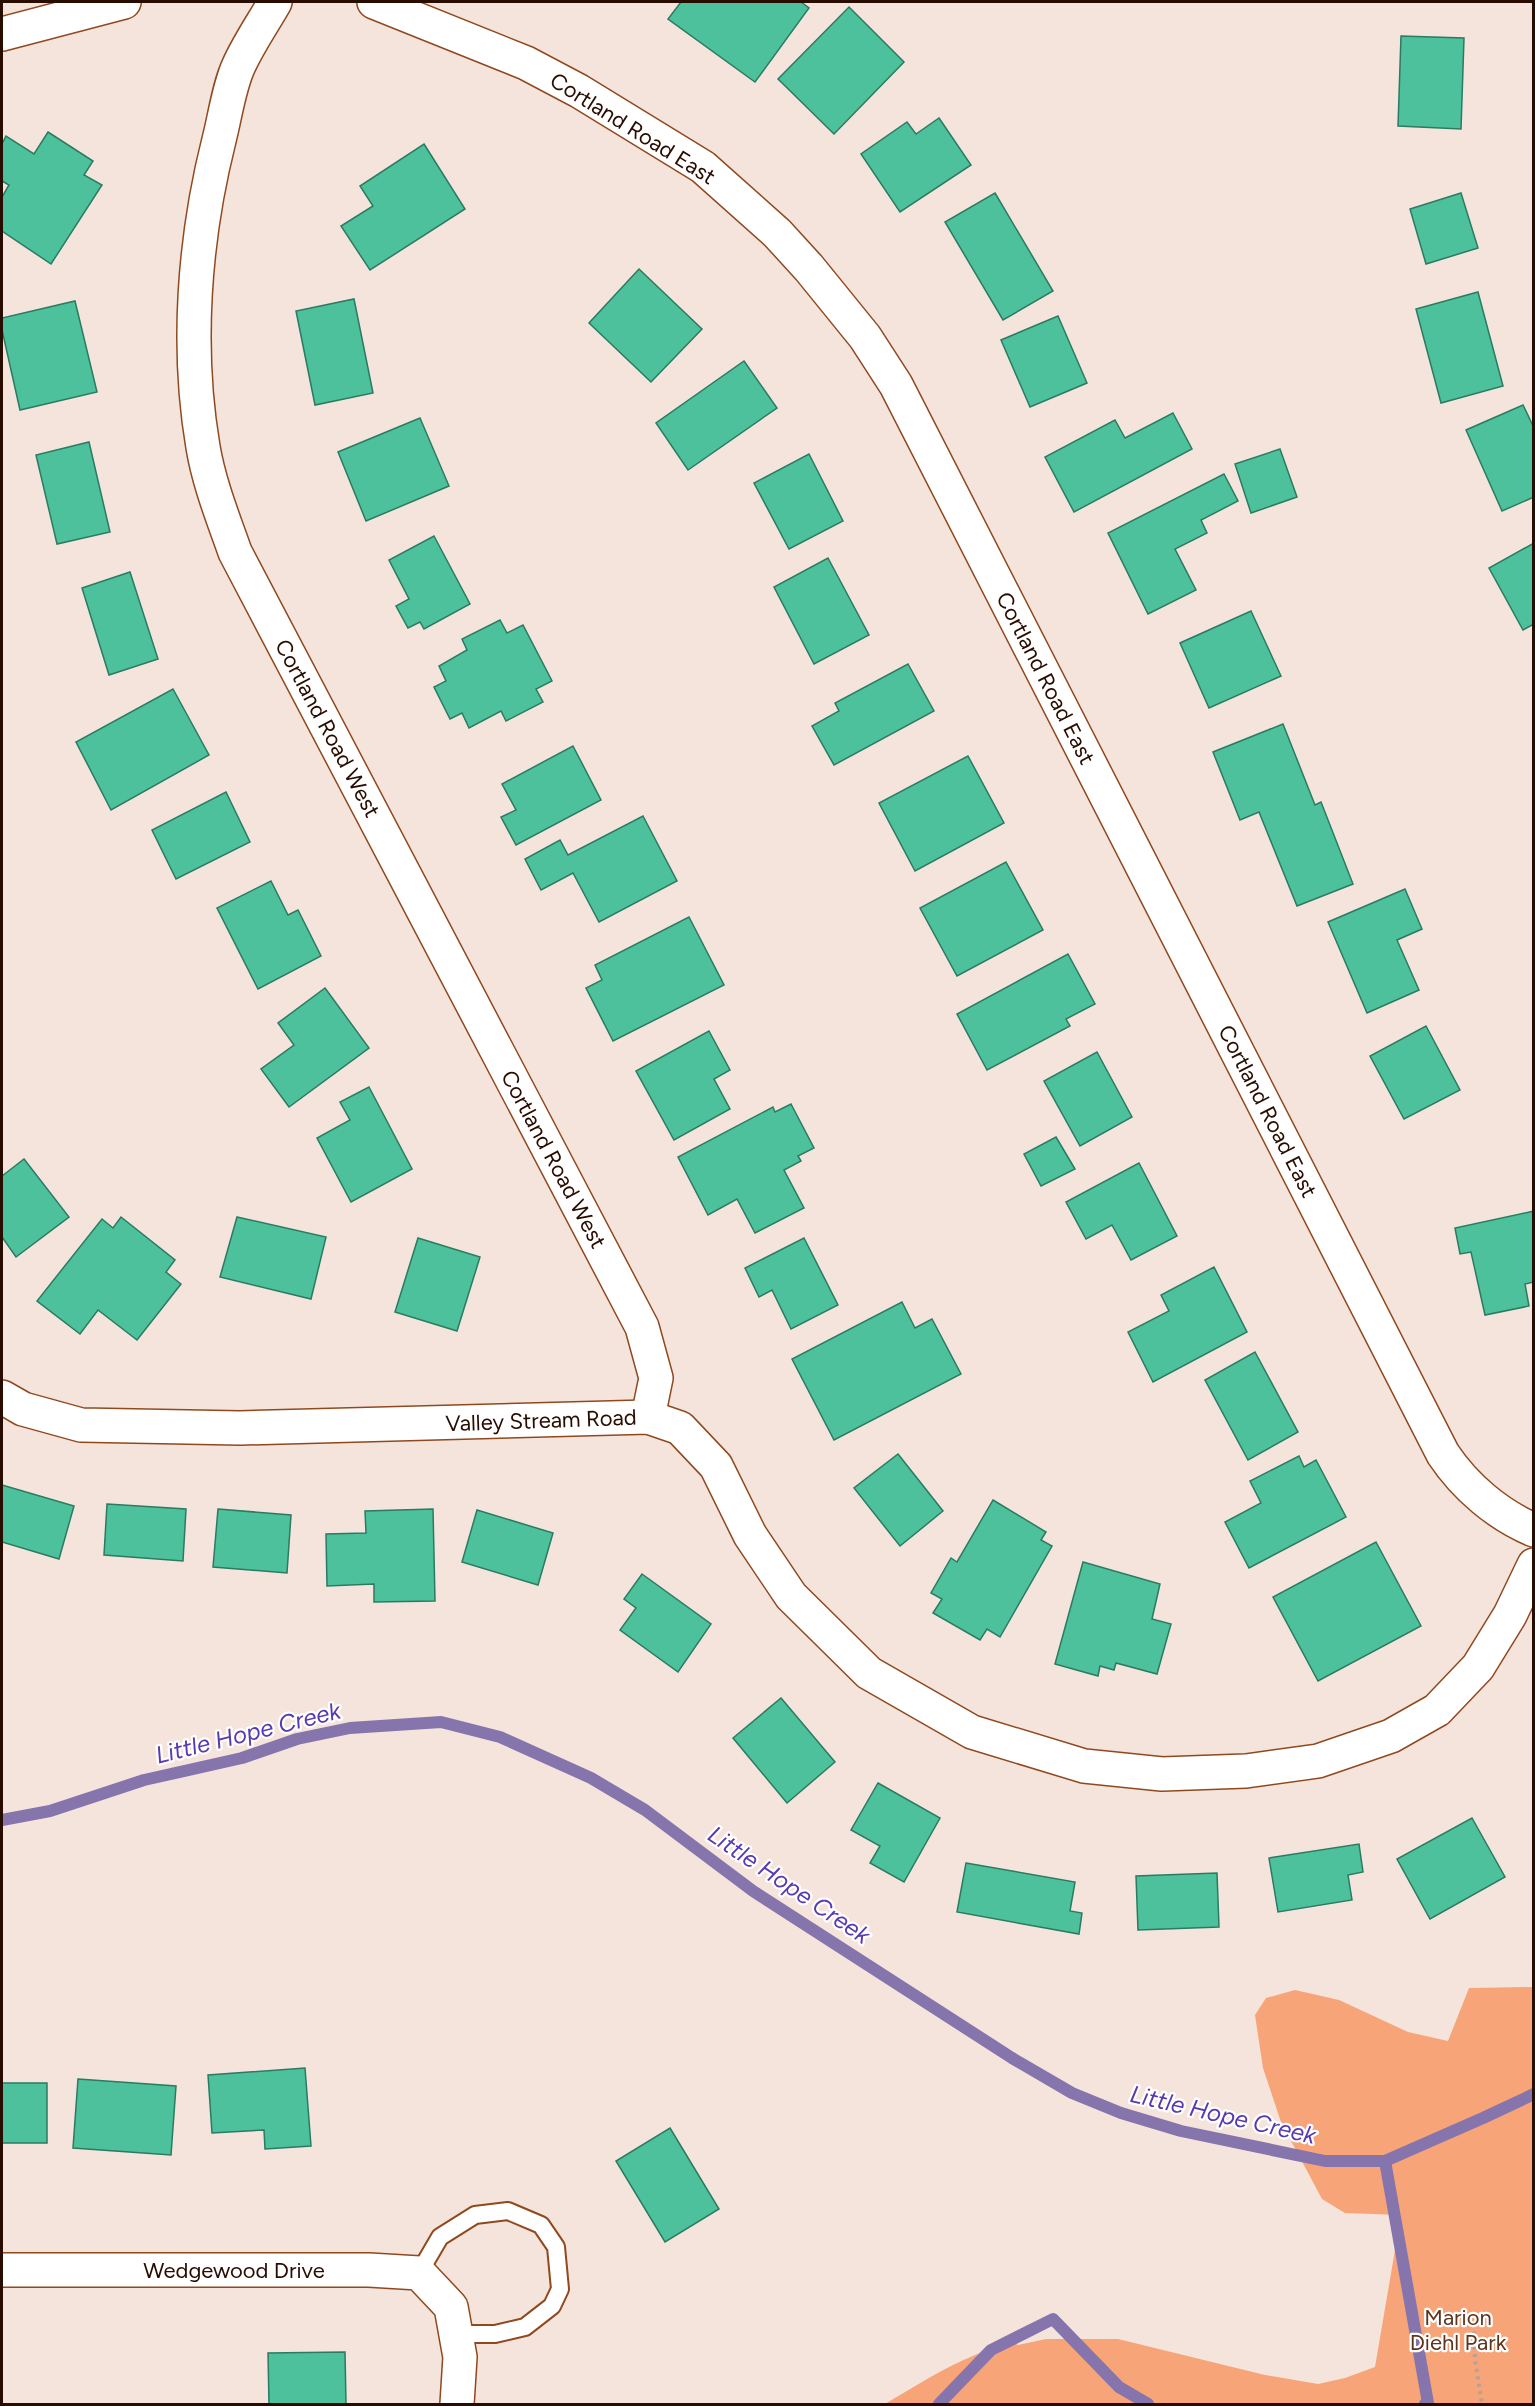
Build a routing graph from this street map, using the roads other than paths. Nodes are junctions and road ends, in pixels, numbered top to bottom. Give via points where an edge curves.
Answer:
1 (124, 2) edge
2 (275, 2) edge
3 (374, 2) edge
4 (2, 34) edge
5 (2, 1397) edge
6 (648, 1417) junction
7 (1533, 1530) edge
8 (1533, 1565) edge
9 (2, 2270) edge
10 (419, 2273) junction
11 (453, 2320) junction
12 (457, 2404) edge

1 - 4 street
2 - 6 street, Cortland Road West via 238,67 205,212 196,285 194,367 203,447 212,486 235,552 642,1327 656,1378
3 - 7 street, Cortland Road East via 526,63 703,167 777,233 865,337 896,385 1443,1454 1473,1491
5 - 6 street, Valley Stream Road via 23,1409 81,1425 240,1428
6 - 8 street, Valley Stream Road via 680,1428 716,1466 750,1535 791,1596 870,1673 972,1732 1084,1766 1162,1774 1246,1771 1318,1761 1390,1736 1437,1710 1478,1667 1510,1615
9 - 10 street, Wedgewood Drive
10 - 11 street
10 - 11 lane via 440,2237 475,2216 508,2211 541,2225 556,2247 560,2289 552,2306 525,2328 495,2334
11 - 12 street via 460,2356

